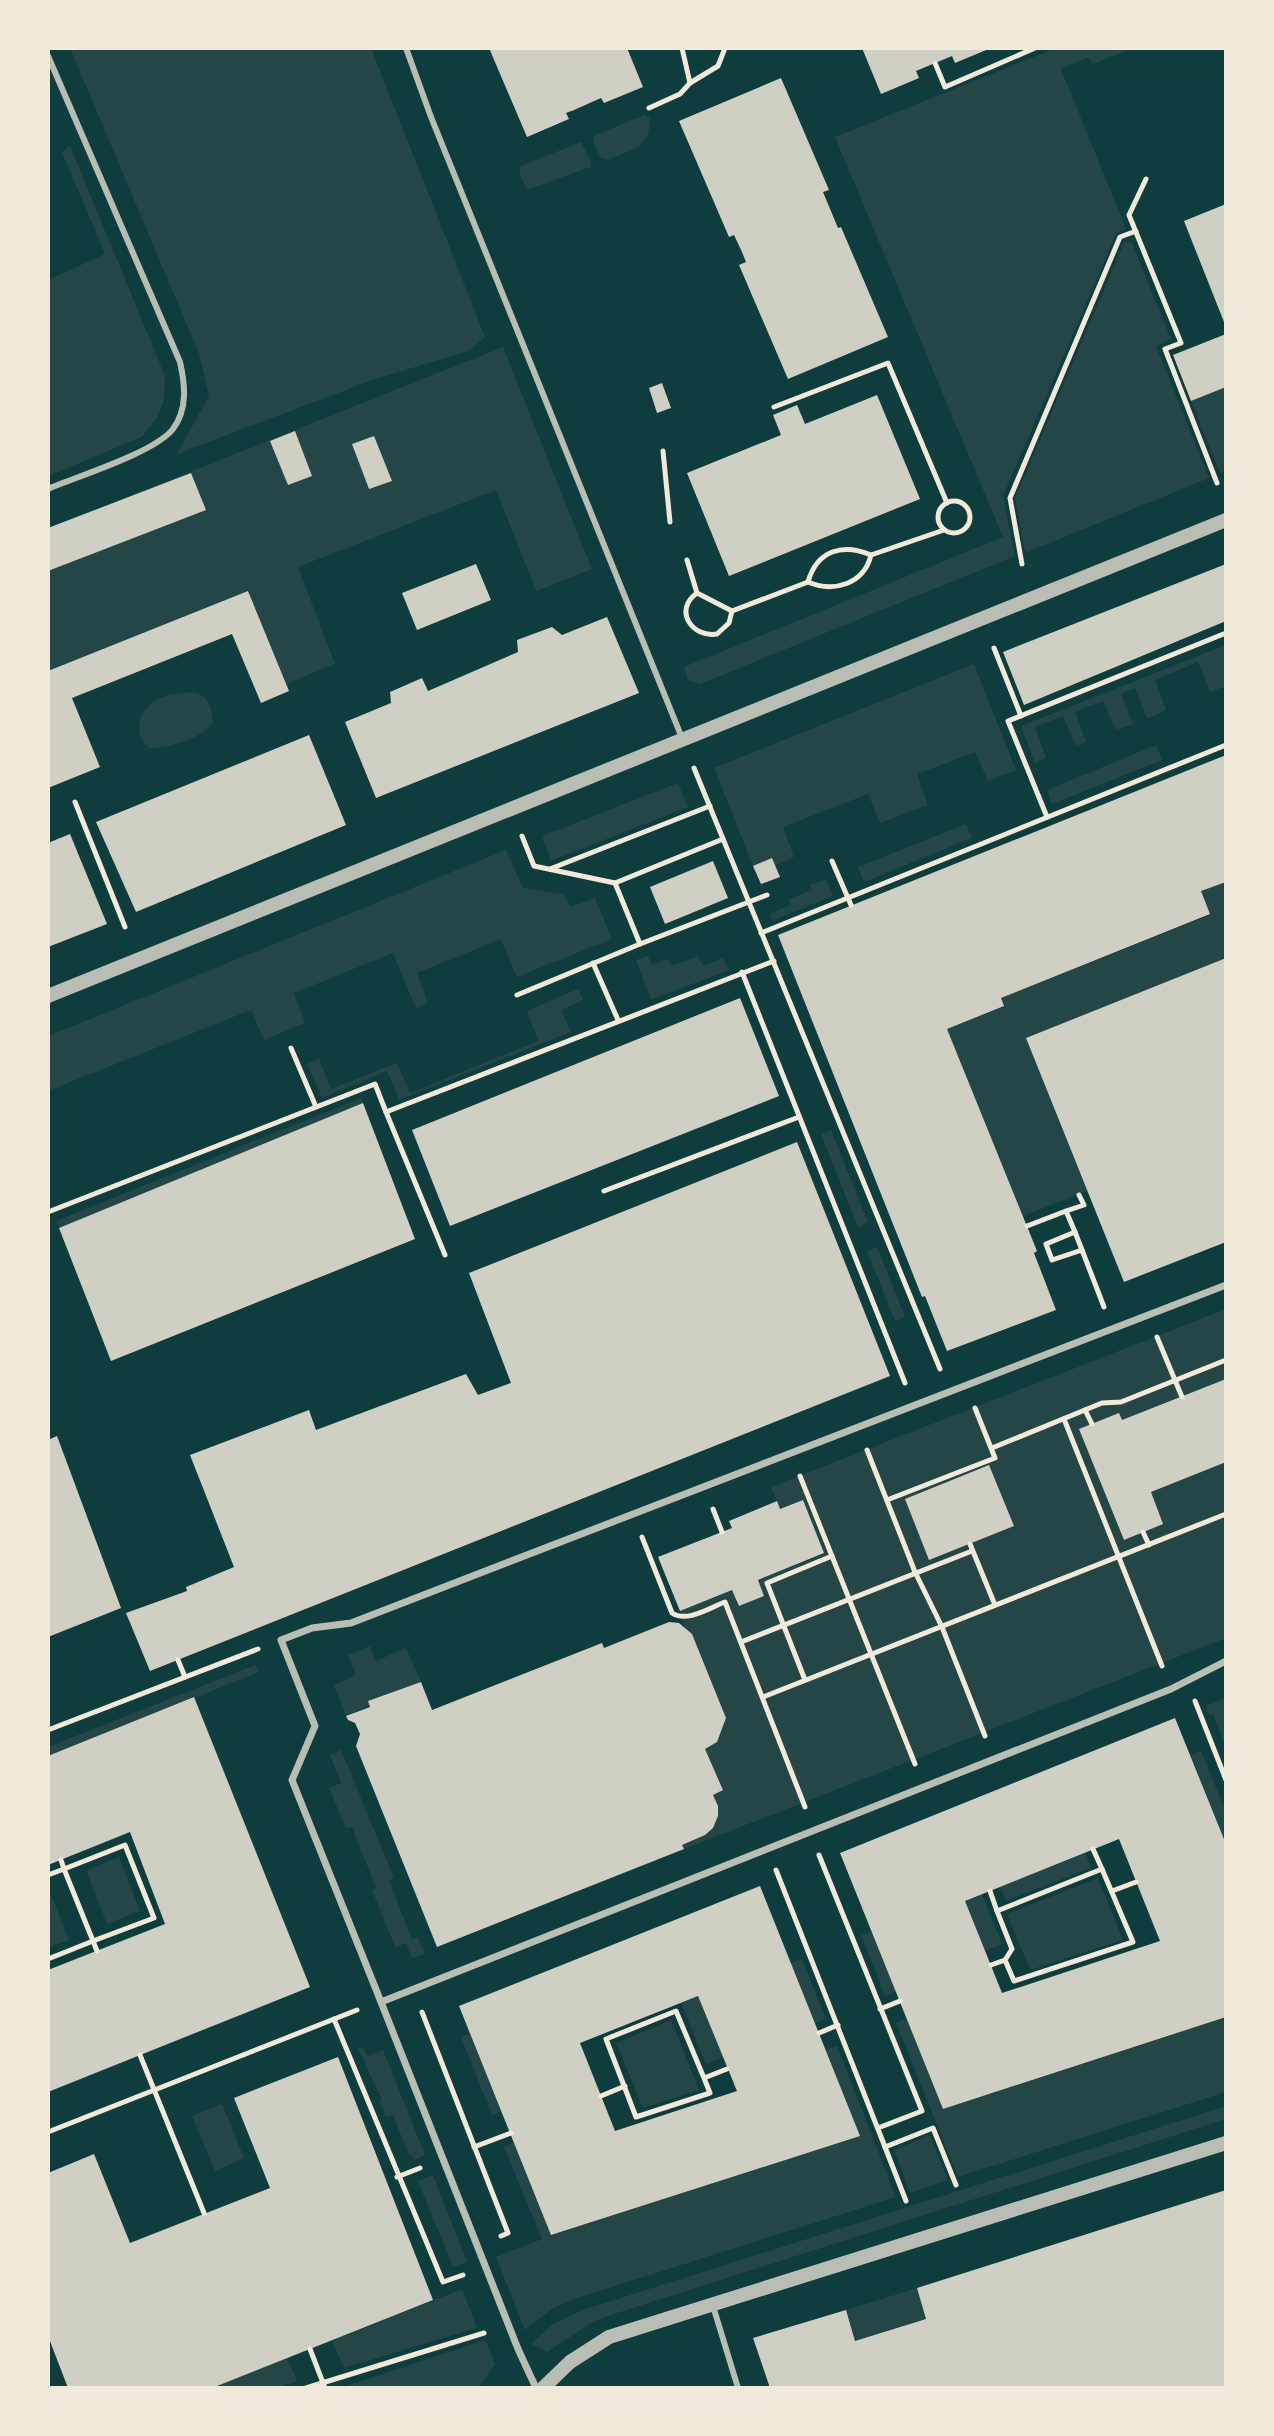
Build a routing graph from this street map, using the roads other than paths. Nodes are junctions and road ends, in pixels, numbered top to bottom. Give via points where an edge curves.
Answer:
1 (406, 48) edge
2 (48, 56) edge
3 (48, 489) edge
4 (1226, 520) edge
5 (682, 738) junction
6 (48, 996) edge
7 (1226, 1285) edge
8 (1226, 1661) edge
9 (381, 2002) junction
10 (1226, 2143) edge
11 (713, 2306) junction
12 (536, 2388) edge
13 (543, 2388) edge
14 (738, 2388) edge

1 - 5 lane
2 - 3 lane via 180,362 185,388 172,429 147,448
4 - 5 street
5 - 6 street
7 - 9 street via 351,1623 312,1628 281,1640 315,1726 292,1780
8 - 9 street via 1171,1689
9 - 12 street
10 - 11 street
11 - 13 street via 609,2337 570,2362
11 - 14 lane

